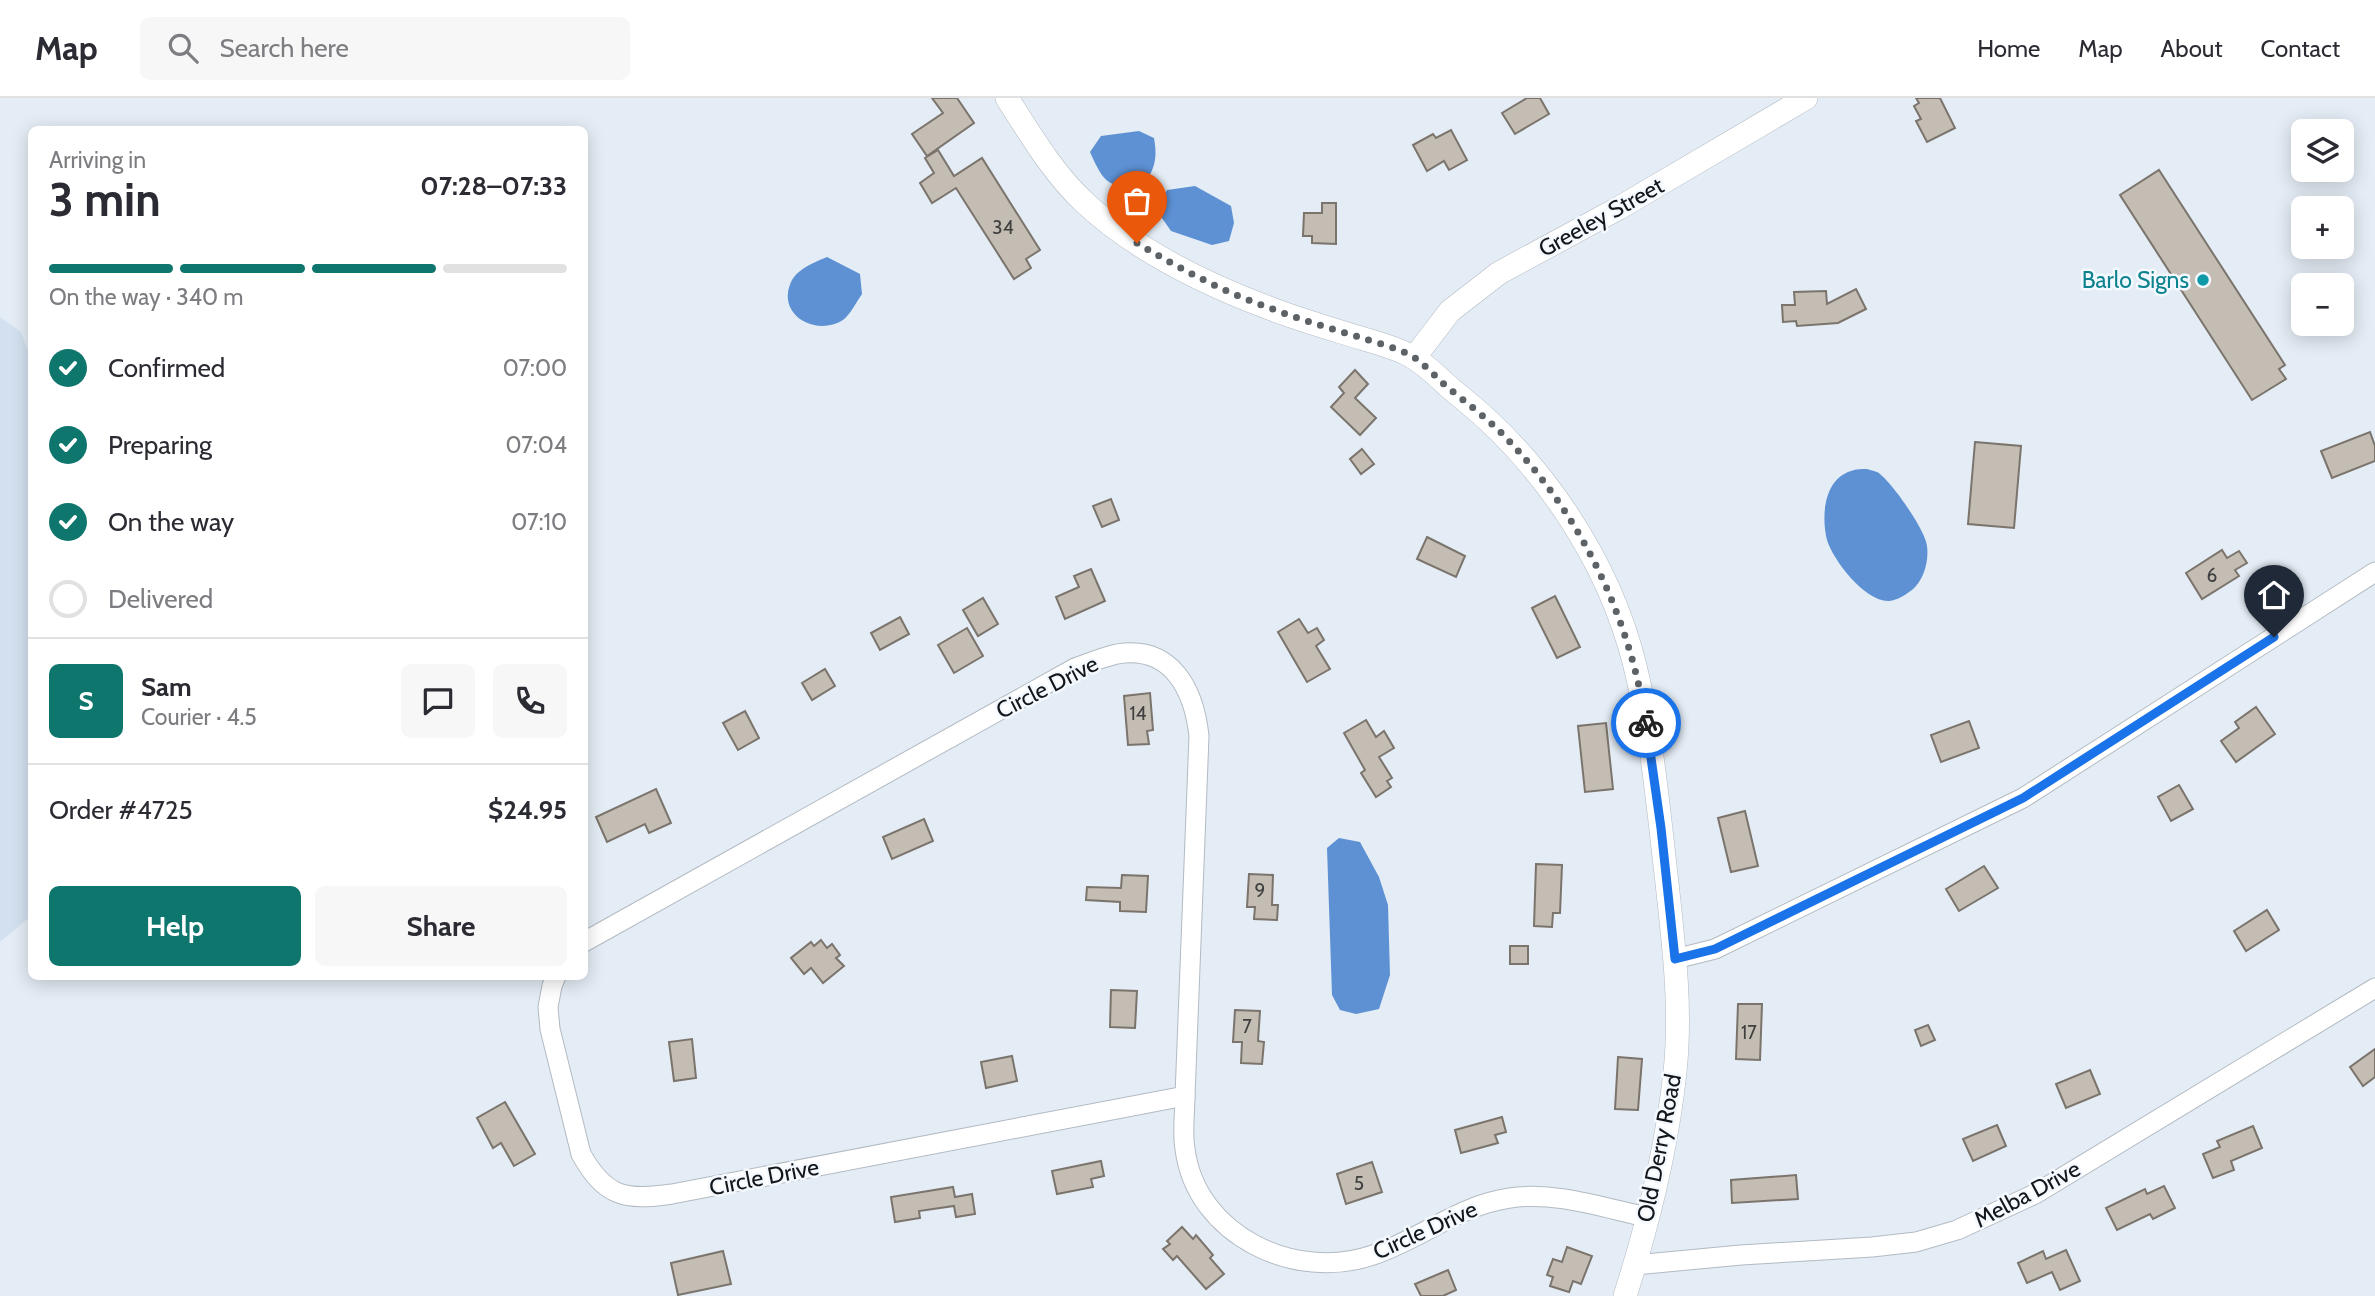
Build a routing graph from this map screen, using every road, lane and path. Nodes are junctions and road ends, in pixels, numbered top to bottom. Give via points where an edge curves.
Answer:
1 (1007, 98) edge
2 (1806, 98) edge
3 (1414, 358) junction
4 (2375, 572) edge
5 (588, 940) edge
6 (1675, 959) junction
7 (554, 980) edge
8 (2375, 988) edge
9 (1185, 1096) junction
10 (1647, 1217) junction
11 (1635, 1265) junction
12 (1625, 1296) edge

1 - 3 street, Old Derry Road via 1040,149 1082,200 1123,235 1184,270 1268,308
2 - 3 street, Greeley Street via 1499,274 1450,311
3 - 6 street, Old Derry Road via 1486,419 1538,475 1585,545 1609,592 1634,661 1643,703
4 - 6 street via 2023,798 1715,949
5 - 9 street, Circle Drive via 1076,668 1119,654 1142,654 1163,662 1179,676 1197,715
6 - 10 street, Old Derry Road via 1676,1068
7 - 9 street, Circle Drive via 548,1007 551,1029 581,1154 605,1188 625,1196 672,1194
8 - 11 street, Melba Drive via 2035,1194 1957,1230 1894,1245
9 - 10 street, Circle Drive via 1185,1150 1201,1194 1248,1242 1288,1259 1331,1263 1373,1255 1471,1208 1511,1197 1553,1198
10 - 11 street, Old Derry Road
11 - 12 street, Old Derry Road

